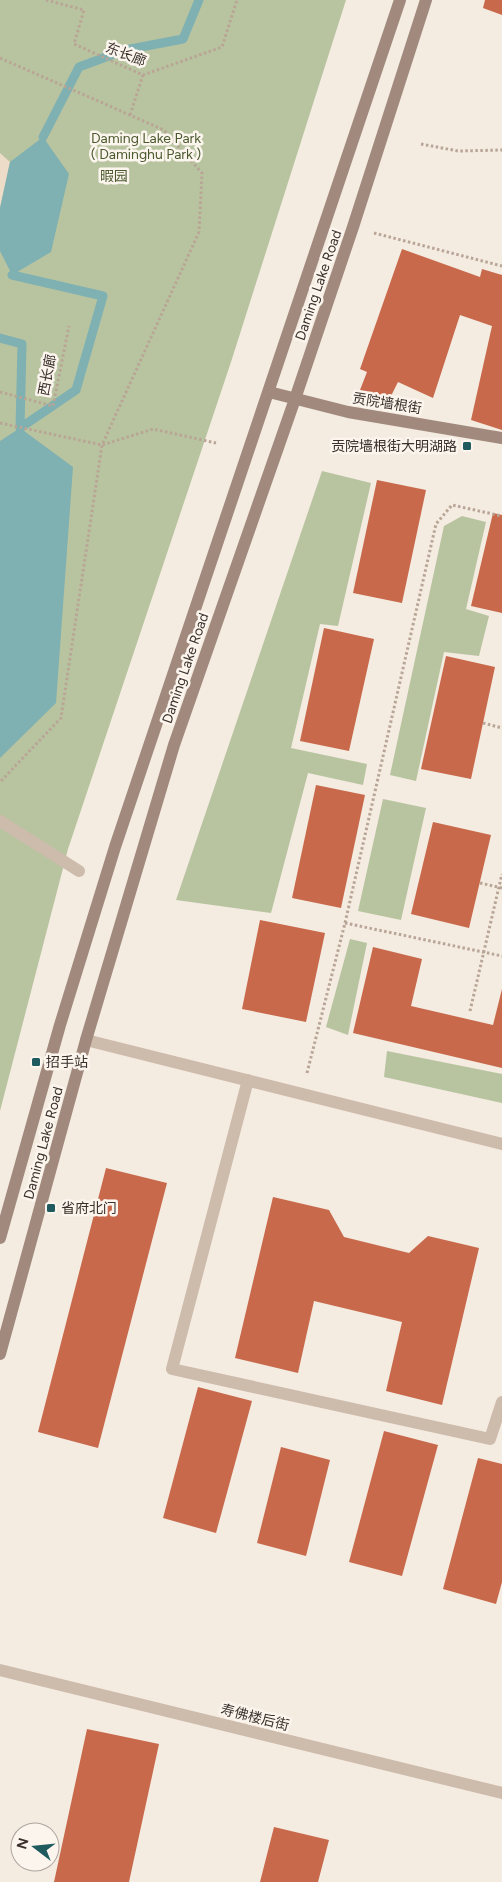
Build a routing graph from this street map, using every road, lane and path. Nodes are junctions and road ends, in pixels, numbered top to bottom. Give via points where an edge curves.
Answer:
1 (46, 0) edge
2 (237, 0) edge
3 (400, 0) edge
4 (426, 0) edge
5 (0, 58) edge
6 (143, 76) junction
7 (130, 115) junction
8 (421, 144) dead end
9 (502, 150) edge
10 (353, 228) junction
11 (502, 266) edge
12 (69, 326) dead end
13 (0, 392) edge
14 (269, 392) junction
15 (295, 399) junction
16 (0, 423) edge
17 (502, 438) edge
18 (216, 442) dead end
19 (102, 445) junction
20 (502, 516) edge
21 (483, 723) dead end
22 (502, 728) edge
23 (0, 782) edge
24 (0, 821) edge
25 (78, 871) dead end
26 (502, 874) edge
27 (480, 883) dead end
28 (501, 888) edge
29 (345, 923) junction
30 (484, 952) junction
31 (502, 956) edge
32 (470, 1012) dead end
33 (86, 1040) junction
34 (248, 1080) junction
35 (302, 1093) junction
36 (502, 1144) edge
37 (0, 1238) edge
38 (0, 1354) edge
39 (502, 1402) edge
40 (0, 1670) edge
41 (502, 1792) edge

1 - 6 path, 东长廊 via 84,10 74,44
2 - 6 path, 东长廊 via 222,48
3 - 14 main road, Daming Lake Road
4 - 10 main road, Daming Lake Road
5 - 7 path
6 - 7 path
7 - 19 path via 164,130 202,173 199,232
8 - 9 path via 458,151
10 - 11 path
10 - 15 main road, Daming Lake Road
12 - 13 path, 西长廊 via 53,406
14 - 15 main road, 贡院墙根街
14 - 37 main road, Daming Lake Road via 115,847
15 - 17 main road, 贡院墙根街 via 348,412
15 - 33 main road, Daming Lake Road via 174,745
16 - 19 path
18 - 19 path via 153,429
19 - 23 path via 61,718
20 - 29 path via 452,505 436,524
21 - 22 path
24 - 25 street
26 - 28 path
27 - 28 path
28 - 30 path
29 - 30 path
29 - 35 path
30 - 31 path
30 - 32 path
33 - 34 street
33 - 38 main road, Daming Lake Road
34 - 35 street
34 - 39 street via 172,1369 490,1439
35 - 36 street
40 - 41 street, 寿佛楼后街

